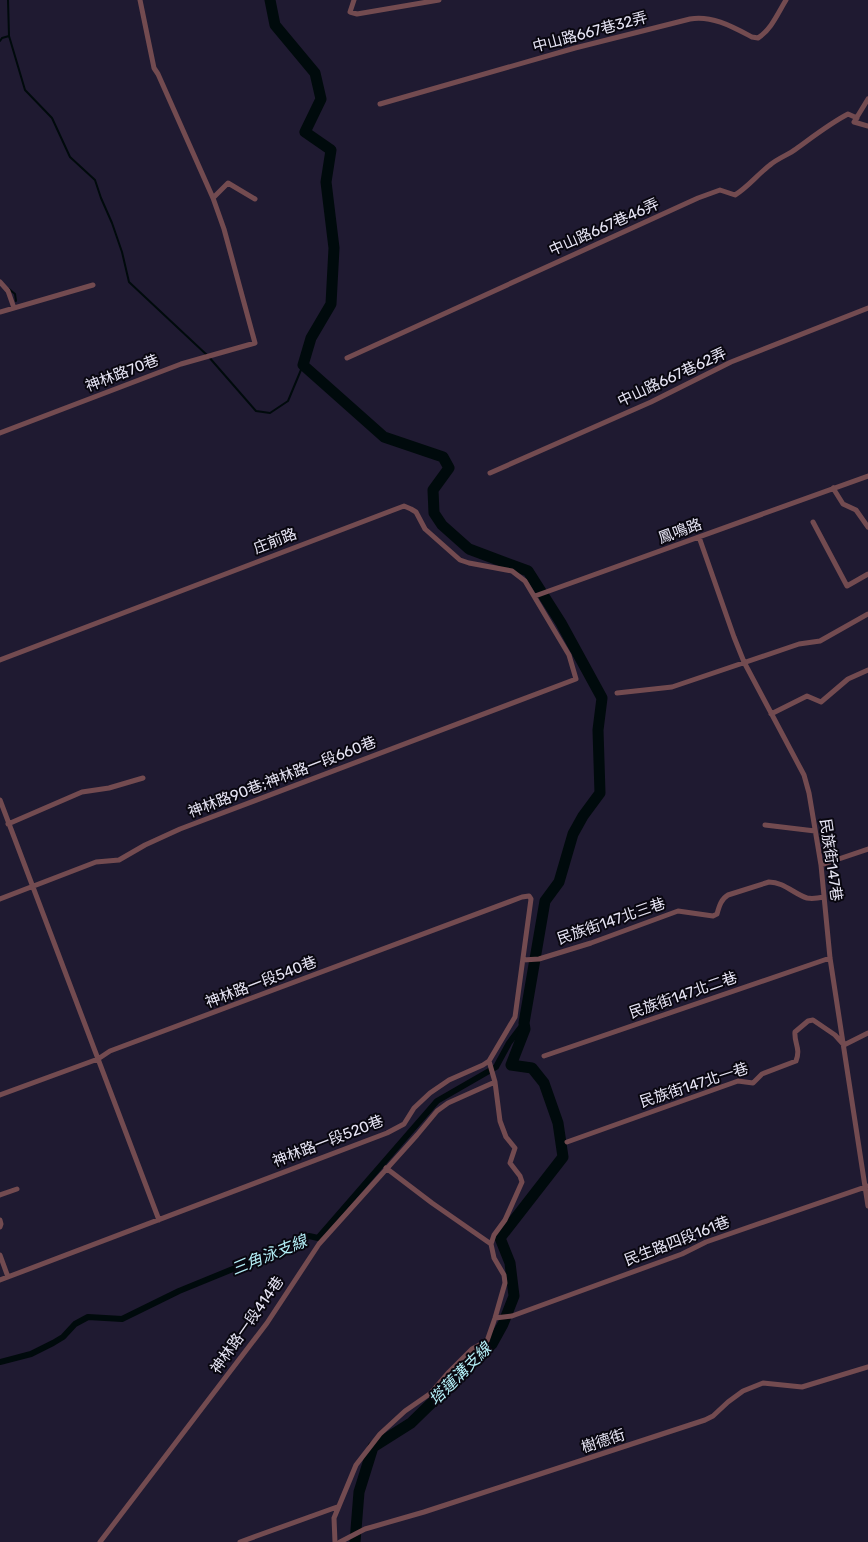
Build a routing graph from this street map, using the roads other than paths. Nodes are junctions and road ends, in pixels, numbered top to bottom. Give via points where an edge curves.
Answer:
1 (140, 0) edge
2 (354, 0) edge
3 (439, 0) edge
4 (786, 0) edge
5 (868, 99) edge
6 (380, 104) dead end
7 (856, 120) junction
8 (868, 126) edge
9 (213, 198) junction
10 (255, 199) dead end
11 (0, 282) edge
12 (93, 285) dead end
13 (14, 308) junction
14 (868, 308) edge
15 (0, 312) edge
16 (346, 358) dead end
17 (0, 433) edge
18 (490, 474) dead end
19 (868, 476) edge
20 (834, 488) junction
21 (813, 522) dead end
22 (868, 527) edge
23 (699, 537) junction
24 (868, 574) edge
25 (535, 596) junction
26 (868, 614) edge
27 (0, 660) edge
28 (744, 662) junction
29 (868, 670) edge
30 (576, 679) joint
31 (617, 693) dead end
32 (771, 714) junction
33 (143, 778) dead end
34 (0, 800) edge
35 (8, 824) junction
36 (765, 825) dead end
37 (815, 831) junction
38 (868, 849) edge
39 (821, 865) junction
40 (32, 887) junction
41 (824, 897) junction
42 (0, 899) edge
43 (830, 958) junction
44 (523, 960) junction
45 (868, 1033) edge
46 (844, 1044) junction
47 (544, 1056) dead end
48 (98, 1059) junction
49 (489, 1061) junction
50 (495, 1082) junction
51 (0, 1095) edge
52 (567, 1142) dead end
53 (386, 1168) junction
54 (866, 1187) edge
55 (17, 1189) dead end
56 (0, 1196) edge
57 (868, 1206) edge
58 (0, 1220) edge
59 (159, 1220) junction
60 (0, 1226) edge
61 (491, 1244) junction
62 (0, 1255) edge
63 (8, 1277) junction
64 (0, 1280) edge
65 (496, 1318) junction
66 (868, 1367) edge
67 (337, 1507) junction
68 (100, 1542) edge
69 (240, 1542) edge
70 (336, 1542) edge
71 (340, 1542) edge

1 - 9 street via 154,68
2 - 3 street via 350,12 356,14
4 - 6 street, 中山路667巷32弄 via 758,38 700,17 576,48
5 - 7 street
7 - 8 street
7 - 16 street, 中山路667巷46弄 via 848,114 828,125 778,158 735,195 720,190 698,198
9 - 10 street via 228,183
9 - 17 street, 神林路70巷 via 255,343 181,364
11 - 13 street via 8,291
12 - 13 street
13 - 15 street
14 - 18 street, 中山路667巷62弄 via 731,362 651,402
19 - 20 street, 鳳鳴路
20 - 22 street via 843,504 856,510
20 - 23 street, 鳳鳴路
21 - 24 street via 847,586
23 - 25 street, 鳳鳴路
23 - 28 street, 民族街147巷
25 - 27 street, 庄前路 via 525,581 512,571 460,560 424,529 416,512 404,506
25 - 30 street, 庄前路 via 569,655
26 - 28 street via 820,641 799,644
28 - 31 street via 672,687
28 - 32 street, 民族街147巷
29 - 32 street via 848,679 821,702 807,696
30 - 40 street, 神林路90巷;神林路一段660巷 via 180,829 119,860 96,862
32 - 37 street, 民族街147巷 via 804,775
33 - 35 street via 82,792
34 - 35 street
35 - 40 street
36 - 37 street
37 - 39 street, 民族街147巷
38 - 39 street
39 - 41 street, 民族街147巷
40 - 42 street, 神林路90巷;神林路一段660巷
40 - 48 street
41 - 43 street, 民族街147巷
41 - 44 street, 民族街147北三巷 via 808,898 782,884 769,882 728,895 713,916 678,912 539,959
43 - 46 street, 民族街147巷
43 - 47 street, 民族街147北二巷
44 - 48 street, 神林路一段540巷 via 529,896
44 - 49 street via 515,1017
45 - 46 street
46 - 52 street, 民族街147北一巷 via 813,1020 808,1021 795,1032 799,1053 796,1061 762,1074 753,1082 738,1081
46 - 54 street, 民族街147巷
48 - 51 street, 神林路一段540巷
48 - 59 street
49 - 50 street
49 - 59 street, 神林路一段520巷 via 430,1092 404,1124
50 - 53 street, 神林路一段414巷 via 437,1111
50 - 61 street via 500,1121 506,1137 515,1148 510,1163 522,1182
53 - 61 street
53 - 68 street, 神林路一段414巷 via 319,1244 267,1323
54 - 57 street, 民族街147巷
54 - 65 street, 民生路四段161巷 via 706,1242 682,1254 512,1316
55 - 56 street
58 - 60 street
59 - 63 street, 神林路一段520巷
61 - 65 street via 505,1283
62 - 63 street
63 - 64 street, 神林路一段520巷
65 - 67 street via 486,1341 472,1349 431,1393 380,1434 356,1465
66 - 71 street, 樹德街 via 802,1386 764,1383 743,1391 705,1420 365,1529
67 - 69 street
67 - 70 street via 334,1518

